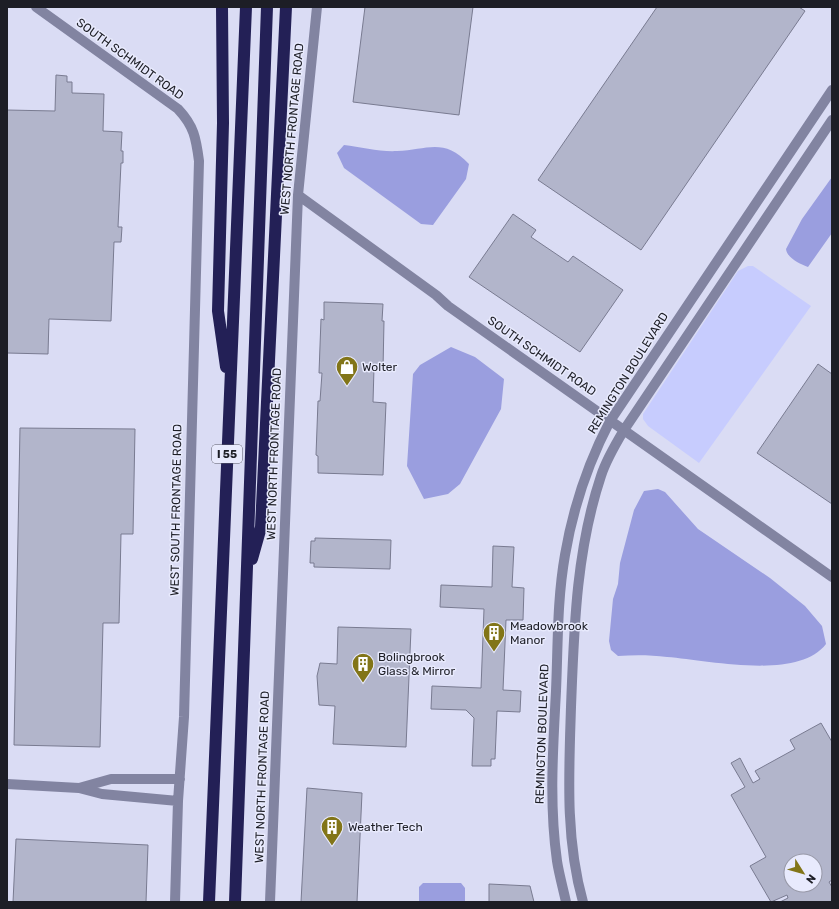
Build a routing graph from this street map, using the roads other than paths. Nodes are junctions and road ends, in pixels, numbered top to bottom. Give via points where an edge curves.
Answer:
1 (36, 7) edge
2 (222, 7) edge
3 (246, 7) edge
4 (267, 7) edge
5 (286, 7) edge
6 (317, 7) edge
7 (832, 90) edge
8 (188, 120) joint
9 (832, 120) edge
10 (298, 195) junction
11 (231, 394) junction
12 (610, 421) junction
13 (624, 430) junction
14 (246, 575) junction
15 (832, 577) edge
16 (180, 779) junction
17 (7, 784) edge
18 (79, 788) junction
19 (178, 802) junction
20 (175, 902) edge
21 (209, 902) edge
22 (235, 902) edge
23 (270, 902) edge
24 (566, 902) edge
25 (583, 902) edge

1 - 8 street, SOUTH SCHMIDT ROAD via 160,96
2 - 11 highway via 223,123 218,311
3 - 11 highway, I 55
4 - 14 highway, I 55
5 - 14 highway via 261,527
6 - 10 street, WEST NORTH FRONTAGE ROAD
7 - 12 street, REMINGTON BOULEVARD
8 - 16 street, WEST SOUTH FRONTAGE ROAD via 195,135 199,161 184,717
9 - 13 street
10 - 12 street, SOUTH SCHMIDT ROAD
10 - 23 street, WEST NORTH FRONTAGE ROAD
11 - 21 highway, I 55
12 - 13 street, SOUTH SCHMIDT ROAD
12 - 24 street, REMINGTON BOULEVARD via 577,501 560,593 552,791 557,862
13 - 15 street, SOUTH SCHMIDT ROAD
13 - 25 street via 610,455 598,487 586,535 575,614 569,818
14 - 22 highway, I 55
16 - 18 street via 111,779
16 - 19 street, WEST SOUTH FRONTAGE ROAD
17 - 18 street
18 - 19 street via 102,794
19 - 20 street, WEST SOUTH FRONTAGE ROAD

